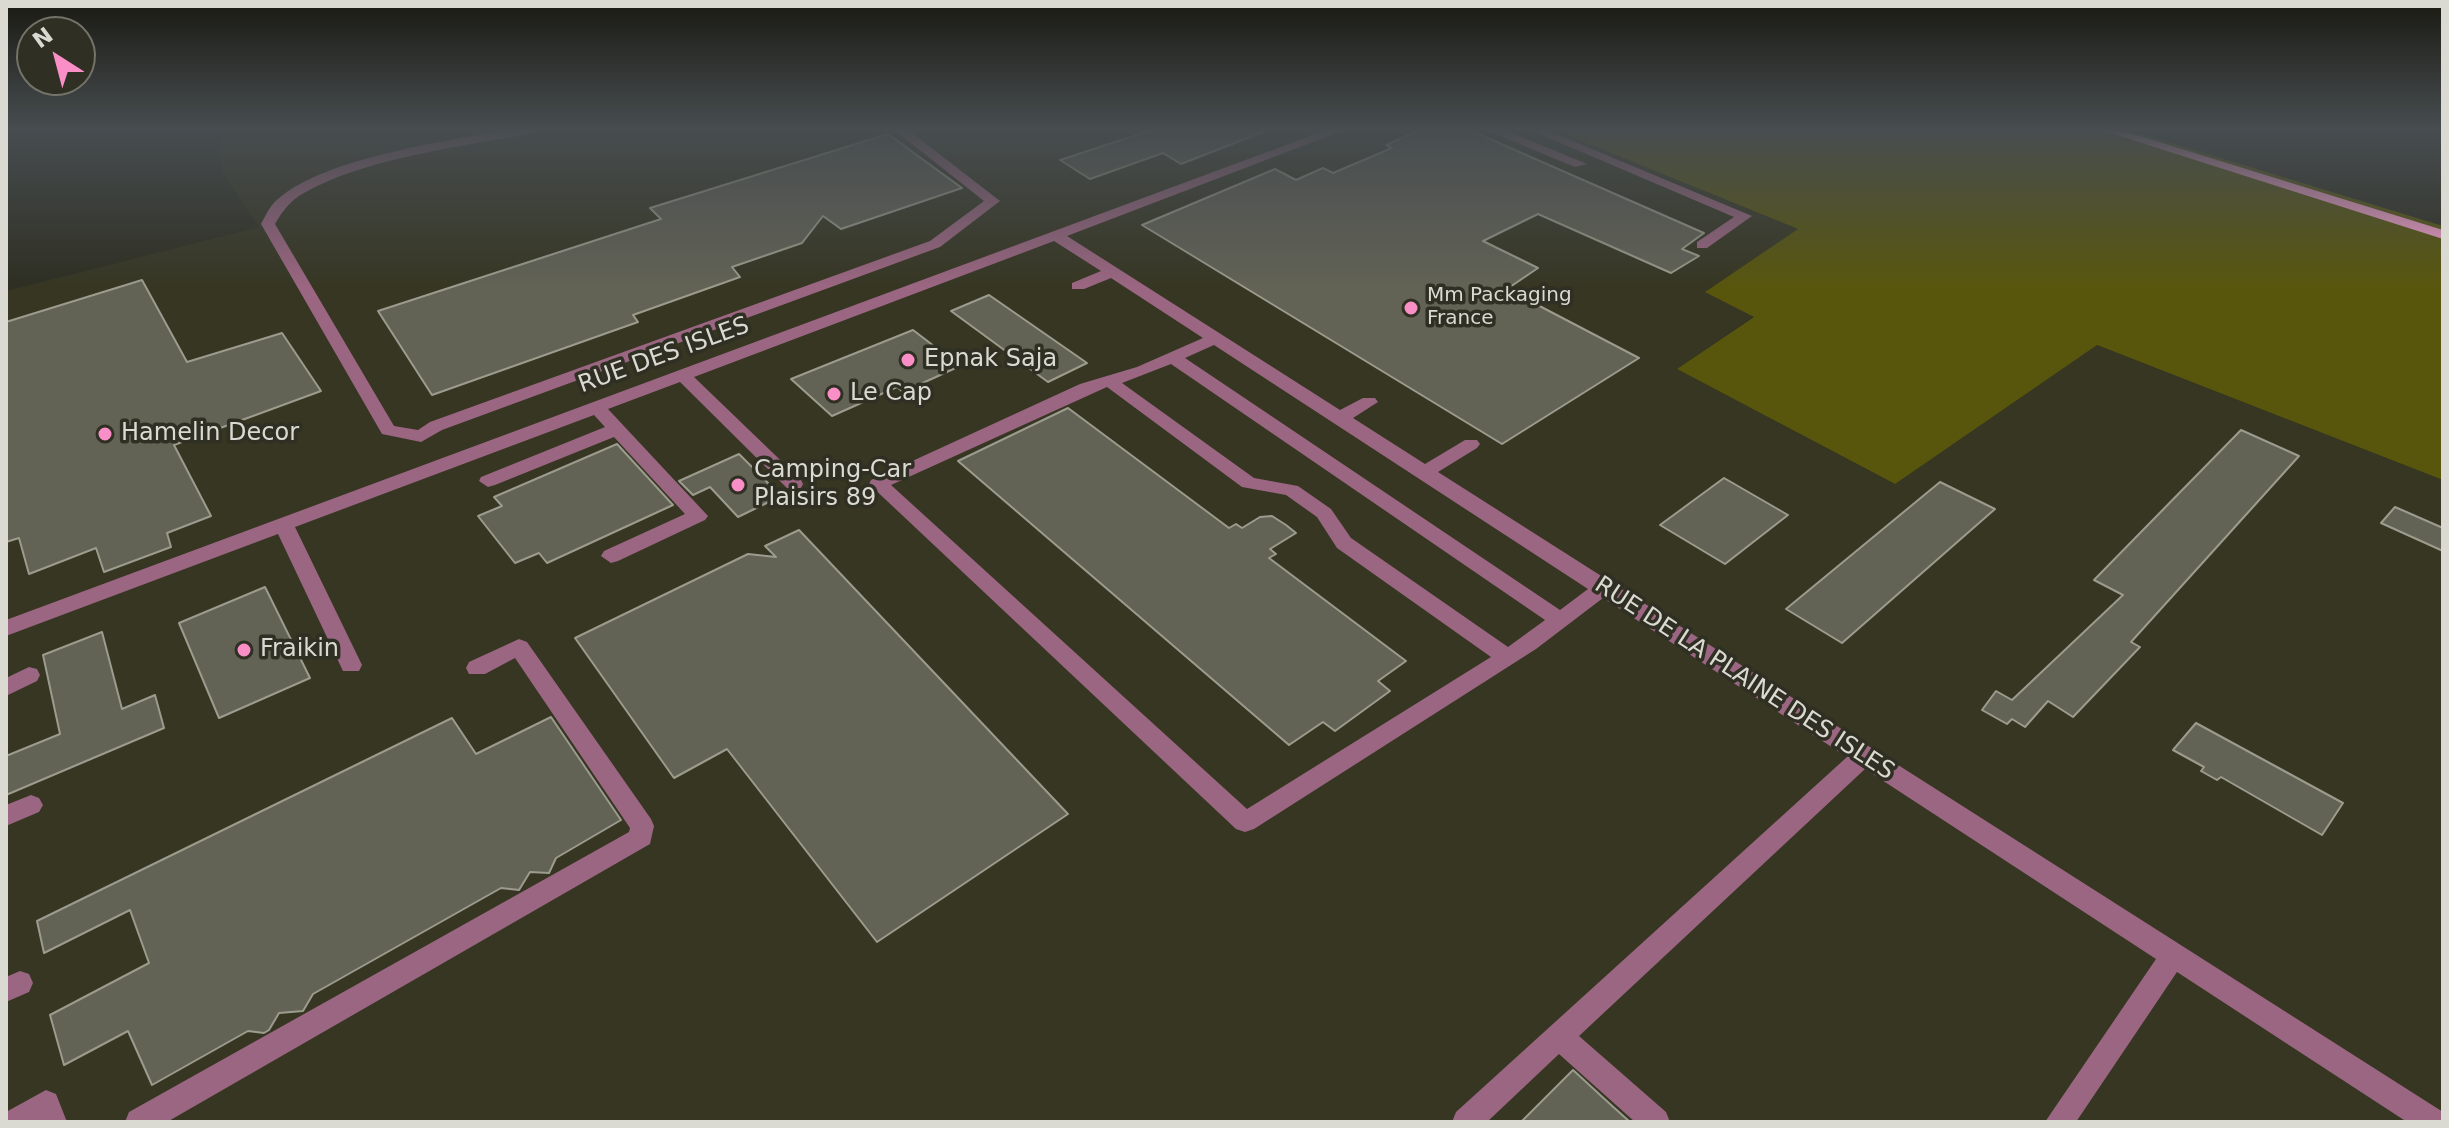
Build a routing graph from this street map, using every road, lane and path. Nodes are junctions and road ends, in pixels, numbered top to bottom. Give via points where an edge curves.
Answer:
1 (319, 182) edge
2 (968, 182) edge
3 (1198, 182) edge
4 (1662, 182) edge
5 (2273, 182) edge
6 (1055, 235) junction
7 (2443, 235) edge
8 (1702, 245) dead end
9 (1113, 272) junction
10 (1078, 286) dead end
11 (1215, 338) junction
12 (1173, 358) junction
13 (683, 375) junction
14 (1109, 381) junction
15 (1369, 402) dead end
16 (596, 407) junction
17 (1339, 418) junction
18 (617, 429) junction
19 (421, 436) junction
20 (1471, 444) dead end
21 (437, 466) junction
22 (1424, 473) junction
23 (488, 481) dead end
24 (794, 484) dead end
25 (283, 523) junction
26 (611, 556) dead end
27 (1603, 588) junction
28 (1560, 620) junction
29 (6, 628) edge
30 (1507, 657) junction
31 (351, 665) dead end
32 (477, 668) dead end
33 (29, 675) dead end
34 (6, 688) edge
35 (1864, 756) junction
36 (31, 805) dead end
37 (6, 816) edge
38 (2174, 955) junction
39 (1559, 1036) junction
40 (16, 1122) edge
41 (53, 1122) edge
42 (139, 1122) edge
43 (1466, 1122) edge
44 (1656, 1122) edge
45 (2059, 1122) edge
46 (2433, 1122) edge

1 - 19 street via 281,203 268,224 388,430
2 - 19 street via 993,201 935,244 436,426
3 - 6 street, RUE DES ISLES
4 - 8 street via 1745,216
5 - 7 main road
6 - 9 street, RUE DE LA PLAINE DES ISLES
6 - 13 street, RUE DES ISLES via 724,367
9 - 10 street
9 - 11 street, RUE DE LA PLAINE DES ISLES
11 - 12 street
11 - 17 street, RUE DE LA PLAINE DES ISLES
12 - 14 street
12 - 28 street
13 - 16 street, RUE DES ISLES
13 - 24 street
14 - 30 street via 1249,483 1291,490 1324,513 1344,543
14 - 30 street via 878,484 1245,822
15 - 17 street
16 - 18 street
16 - 21 street, RUE DES ISLES
17 - 22 street, RUE DE LA PLAINE DES ISLES
18 - 23 street
18 - 26 street via 698,516
19 - 21 street
20 - 22 street
21 - 25 street, RUE DES ISLES
22 - 27 street, RUE DE LA PLAINE DES ISLES
25 - 29 street, RUE DES ISLES
25 - 31 street
27 - 28 street
27 - 35 street, RUE DE LA PLAINE DES ISLES
28 - 30 street
32 - 42 street via 519,647 642,826 641,837
33 - 34 street
35 - 38 street, RUE DE LA PLAINE DES ISLES
35 - 39 street
36 - 37 street
38 - 45 street
38 - 46 street, RUE DE LA PLAINE DES ISLES
39 - 43 street
39 - 44 street
40 - 41 street via 46,1104

